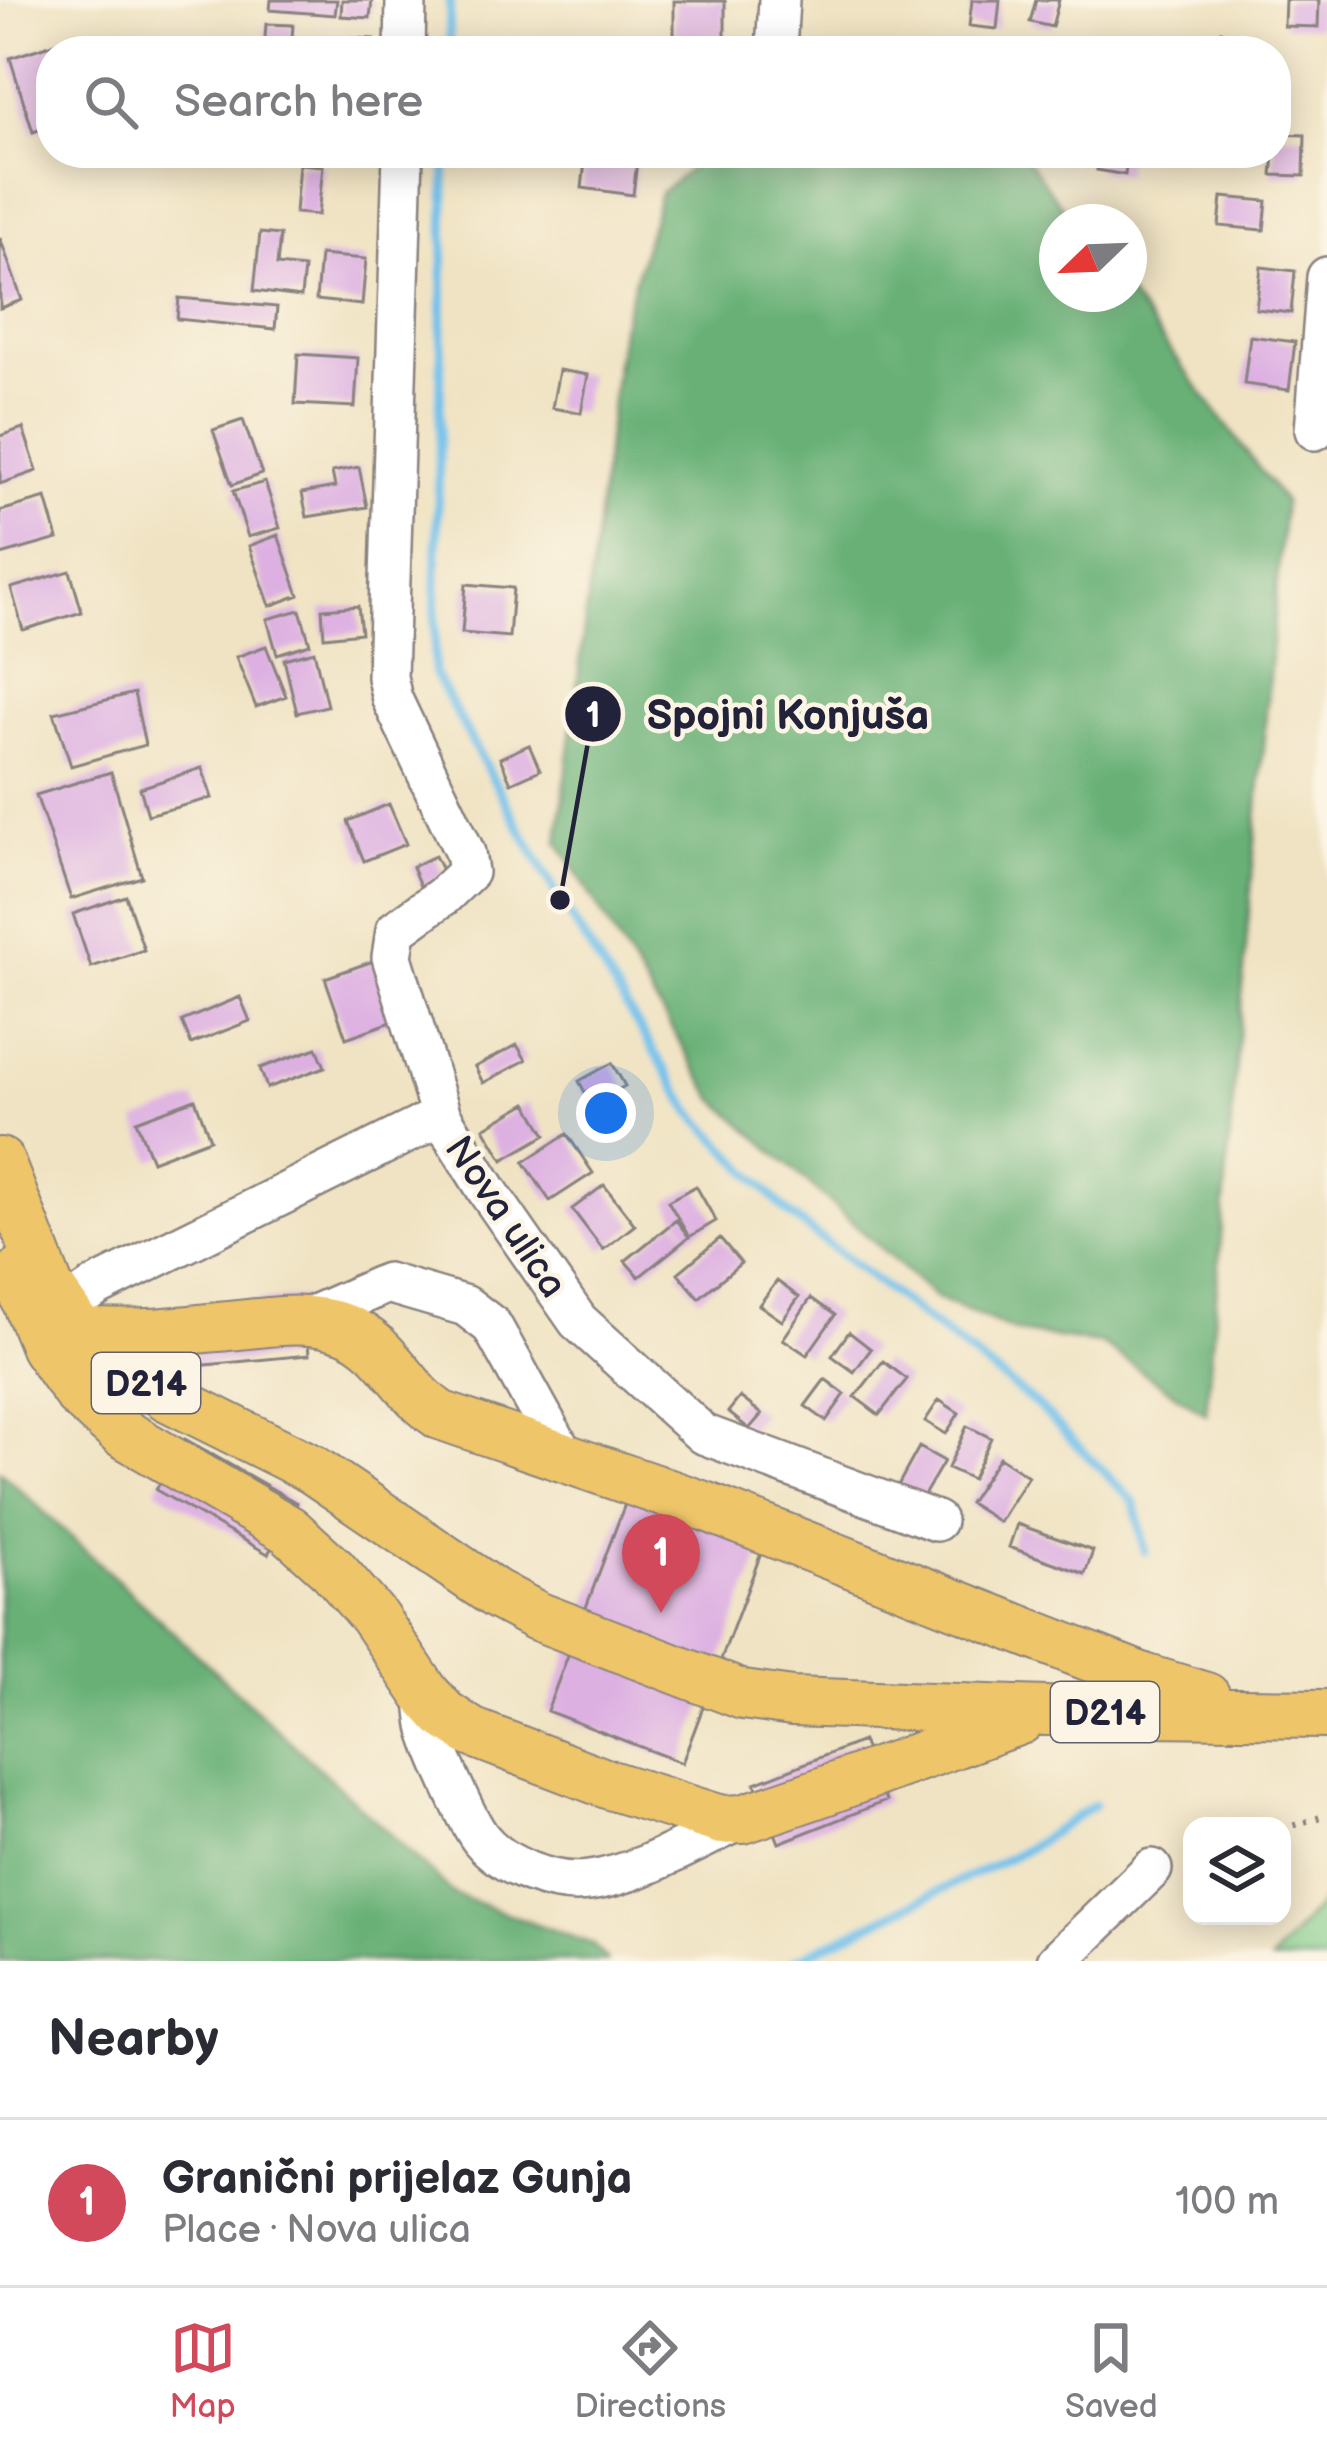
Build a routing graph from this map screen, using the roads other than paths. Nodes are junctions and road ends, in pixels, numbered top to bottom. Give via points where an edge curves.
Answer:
1 (406, 0) edge
2 (779, 0) edge
3 (405, 36) edge
4 (777, 36) edge
5 (403, 168) edge
6 (1327, 277) edge
7 (1315, 430) dead end
8 (441, 1116) junction
9 (6, 1181) edge
10 (305, 1319) junction
11 (71, 1321) junction
12 (565, 1458) junction
13 (936, 1521) dead end
14 (425, 1693) junction
15 (1047, 1712) junction
16 (1256, 1713) junction
17 (1327, 1714) edge
18 (742, 1819) junction
19 (1152, 1869) dead end
20 (1057, 1961) edge

1 - 3 street
2 - 4 street
5 - 8 street via 387,677 468,872 396,930 392,958
6 - 7 street
8 - 11 street, Nova ulica via 95,1287
8 - 13 street, Nova ulica via 578,1322 703,1434
9 - 11 main road, D214
9 - 14 main road via 32,1319 78,1394 121,1432 289,1530 373,1616
10 - 11 main road via 119,1335
10 - 12 main road via 378,1348 417,1400 440,1415
10 - 12 street via 387,1283 466,1306 492,1326
11 - 15 main road, D214 via 168,1397 312,1469 537,1616 743,1695
12 - 16 main road
14 - 18 main road via 470,1732 633,1792
14 - 18 street via 430,1730 478,1836 532,1873 587,1882 626,1872
15 - 16 main road, D214
15 - 18 main road
16 - 17 main road, D214
19 - 20 street

